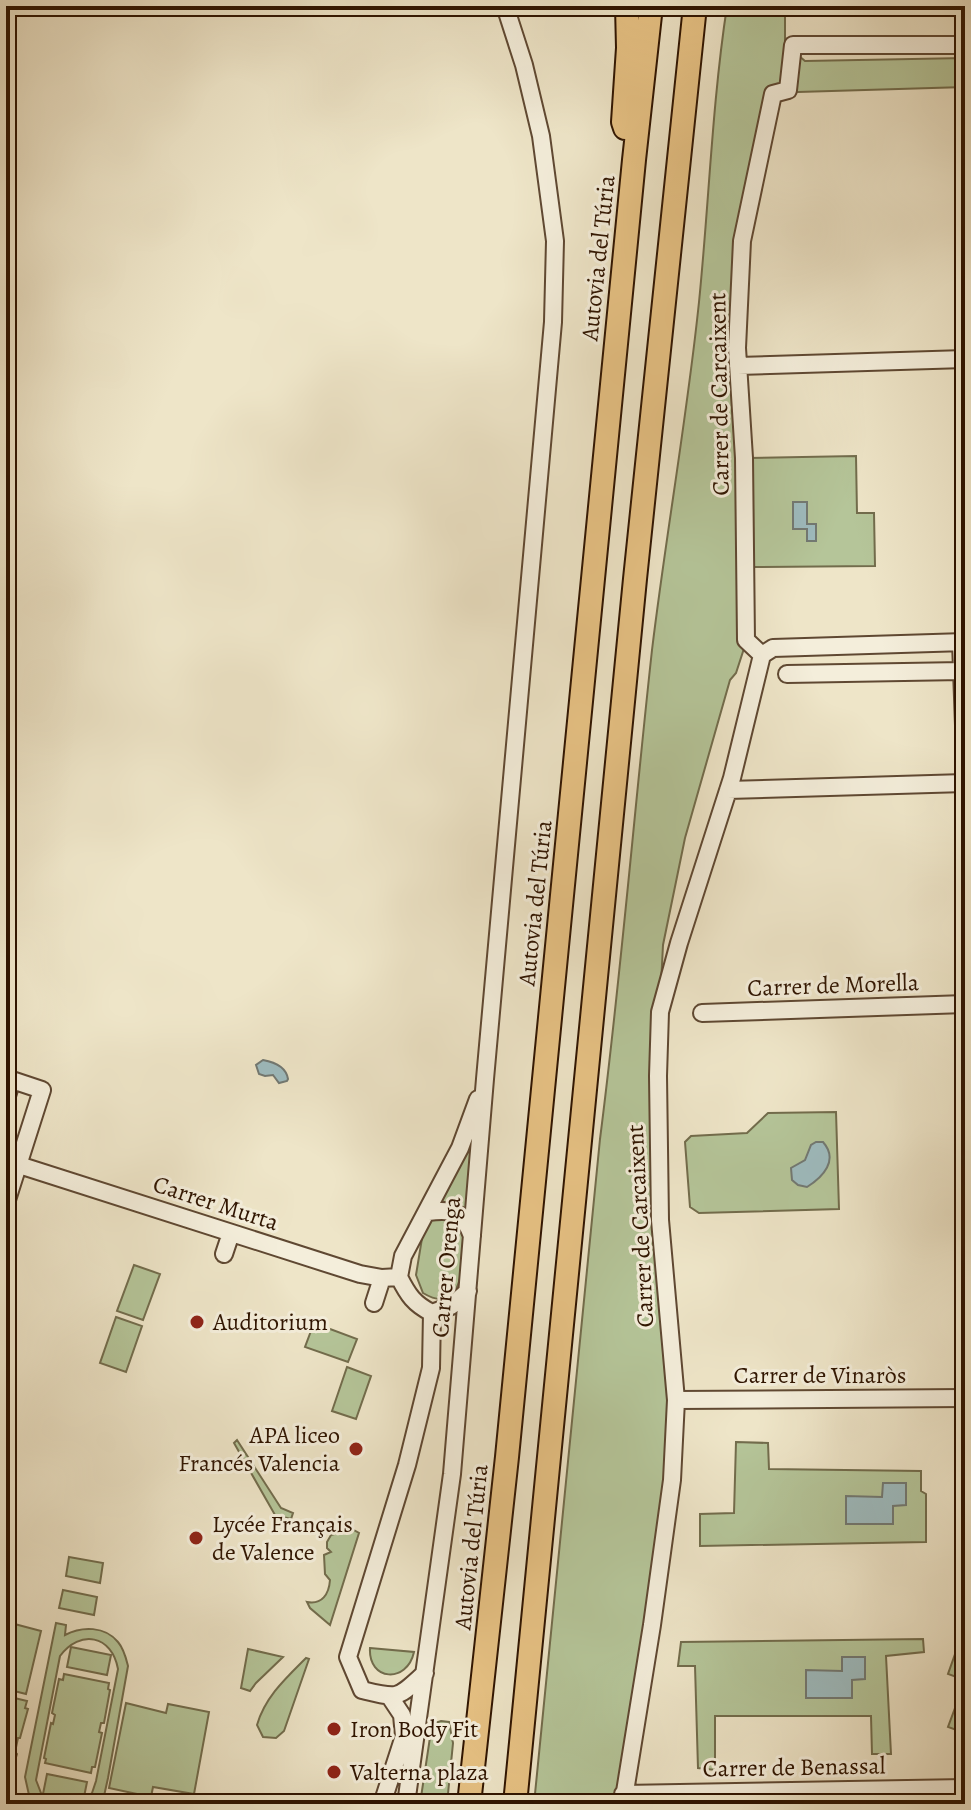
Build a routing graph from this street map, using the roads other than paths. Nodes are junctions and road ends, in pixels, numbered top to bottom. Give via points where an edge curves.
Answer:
1 (505, 6) edge
2 (627, 6) edge
3 (651, 6) edge
4 (695, 6) edge
5 (709, 6) edge
6 (965, 45) edge
7 (685, 108) junction
8 (634, 160) junction
9 (965, 359) edge
10 (738, 366) junction
11 (963, 642) edge
12 (827, 646) junction
13 (762, 655) junction
14 (962, 671) junction
15 (828, 673) junction
16 (787, 674) dead end
17 (965, 753) edge
18 (965, 783) edge
19 (728, 790) junction
20 (965, 1004) edge
21 (702, 1013) dead end
22 (9, 1079) edge
23 (485, 1079) junction
24 (6, 1099) edge
25 (19, 1165) junction
26 (6, 1203) edge
27 (428, 1212) junction
28 (231, 1233) junction
29 (472, 1237) junction
30 (224, 1254) dead end
31 (391, 1277) junction
32 (468, 1291) junction
33 (374, 1303) dead end
34 (432, 1313) junction
35 (965, 1398) edge
36 (676, 1400) junction
37 (425, 1673) junction
38 (390, 1697) junction
39 (965, 1788) edge
40 (623, 1799) edge
41 (382, 1804) edge
42 (406, 1804) edge
43 (469, 1804) edge
44 (515, 1804) edge

1 - 23 street via 541,136 555,241 553,322
2 - 8 highway via 623,122
3 - 8 highway, Autovia del Túria
4 - 7 highway
5 - 7 highway via 700,69
6 - 10 street, Carrer de Carcaixent via 793,45 788,90 773,94 742,241
7 - 44 highway
8 - 43 highway, Autovia del Túria
9 - 10 street
10 - 13 street, Carrer de Carcaixent via 746,640
11 - 12 street
11 - 14 street
12 - 13 street via 773,648
12 - 15 street
13 - 19 street, Carrer de Carcaixent
14 - 15 street
14 - 17 street
15 - 16 street
18 - 19 street
19 - 36 street, Carrer de Carcaixent via 660,1012 660,1220
20 - 21 street, Carrer de Morella
22 - 24 street
22 - 25 street via 42,1090
23 - 27 street, Carrer Orenga via 460,1148
23 - 29 street, Carrer Orenga
25 - 26 street
25 - 28 street, Carrer Murta
27 - 29 street via 457,1214 467,1222
27 - 31 street, Carrer Orenga
28 - 30 street
28 - 31 street, Carrer Murta via 360,1274
29 - 32 street, Carrer Orenga
31 - 33 street, Carrer Orenga
31 - 34 street
32 - 34 street
32 - 37 street, Carrer Orenga via 452,1474
34 - 38 street, Carrer Orenga via 431,1368 348,1657 362,1690
35 - 36 street, Carrer de Vinaròs
36 - 40 street, Carrer de Carcaixent via 672,1480
37 - 38 street via 402,1694
37 - 42 street, Carrer Orenga
38 - 41 street via 402,1715 404,1736
39 - 40 street, Carrer de Benassal via 941,1781

